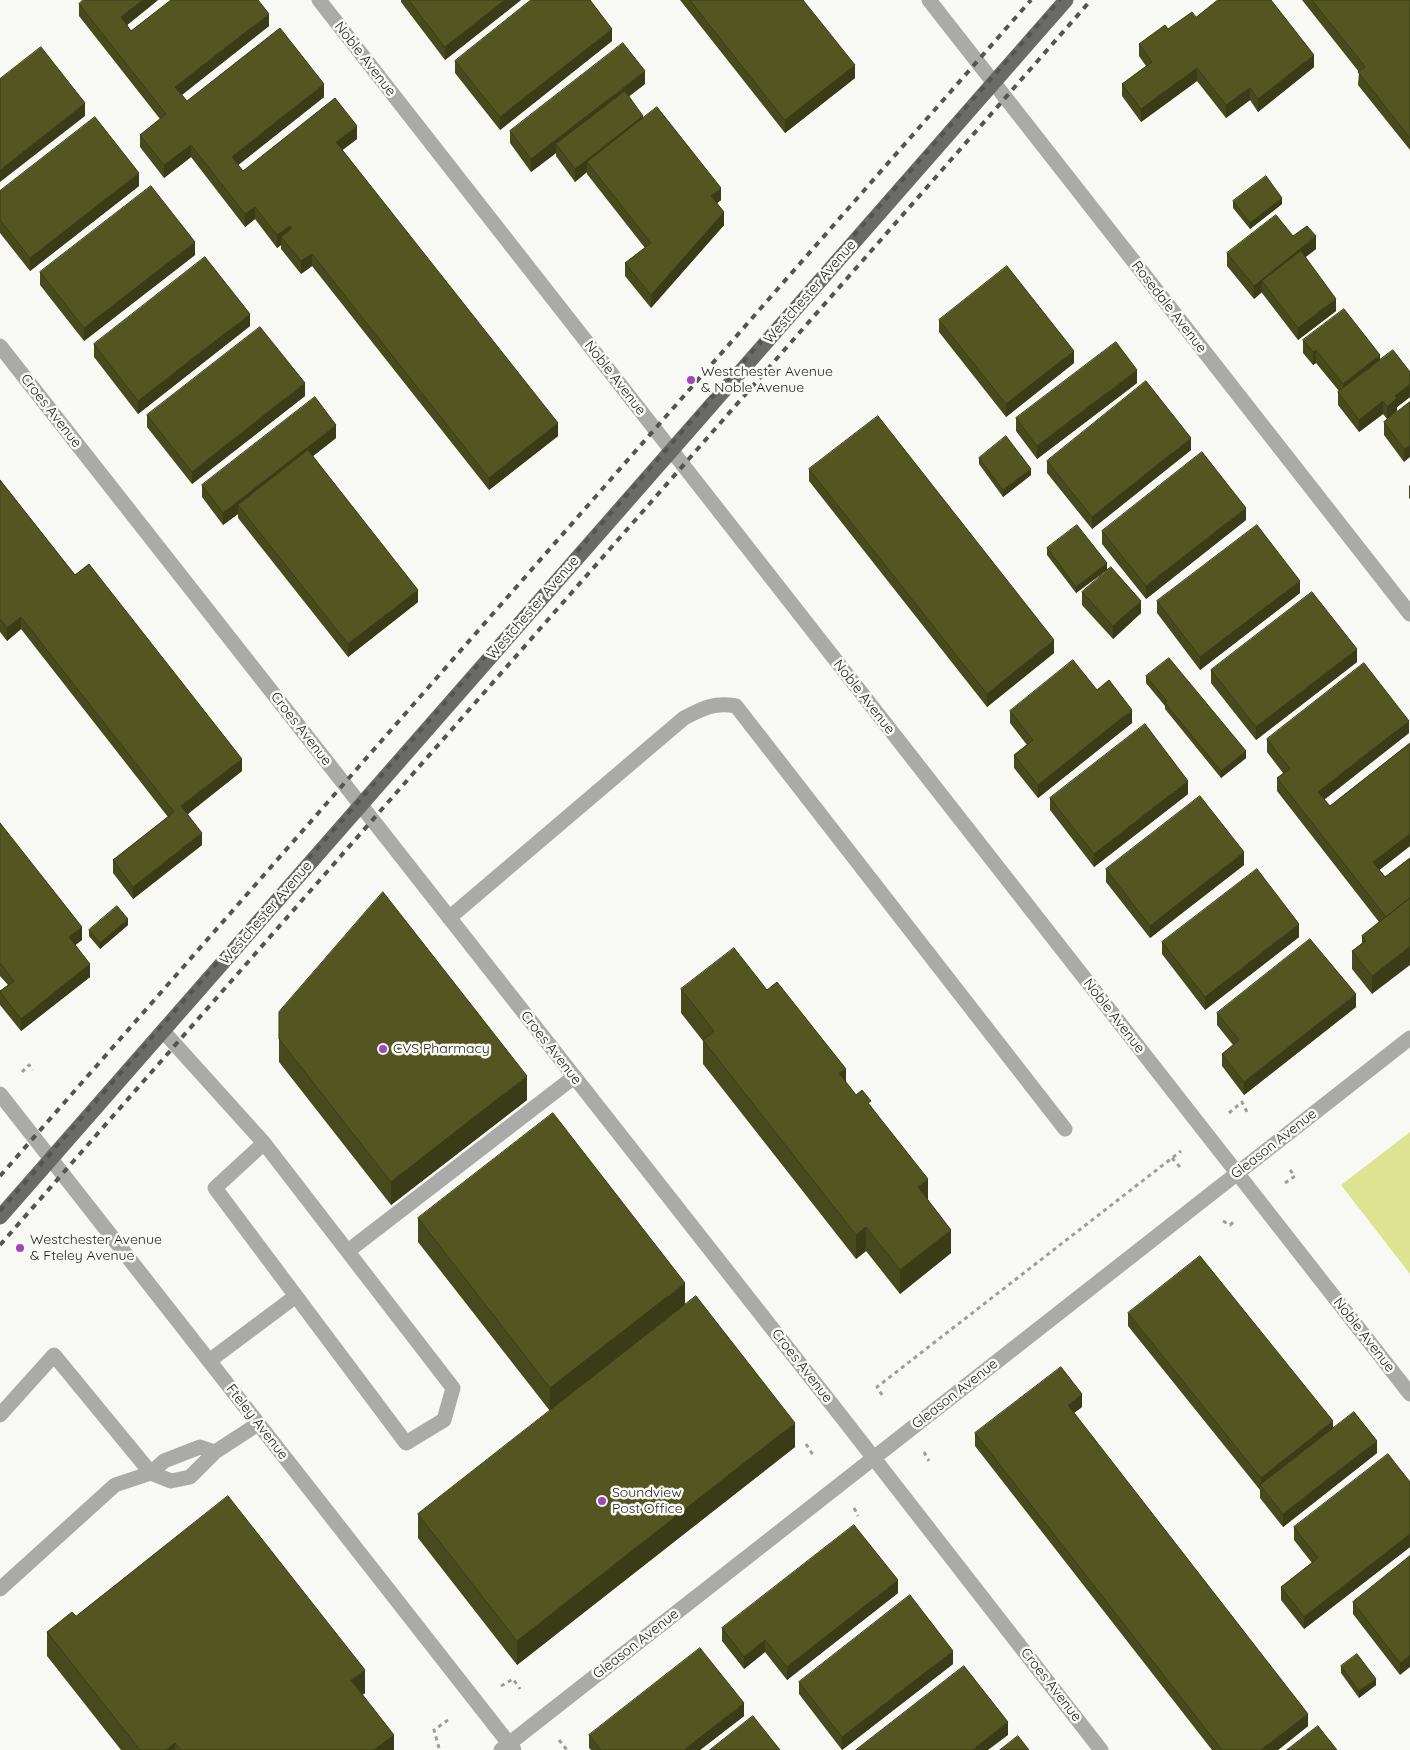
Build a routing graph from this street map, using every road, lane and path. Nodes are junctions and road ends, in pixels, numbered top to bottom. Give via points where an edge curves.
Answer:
1 (319, 0) edge
2 (929, 0) edge
3 (1066, 0) edge
4 (994, 84) junction
5 (0, 346) edge
6 (671, 450) junction
7 (1410, 614) edge
8 (360, 805) junction
9 (449, 918) junction
10 (163, 1031) junction
11 (1410, 1038) edge
12 (33, 1070) dead end
13 (22, 1072) dead end
14 (574, 1077) junction
15 (0, 1094) edge
16 (1229, 1113) dead end
17 (1248, 1114) dead end
18 (1065, 1129) dead end
19 (264, 1143) junction
20 (1181, 1150) dead end
21 (1172, 1158) junction
22 (51, 1159) junction
23 (1287, 1165) dead end
24 (1180, 1167) dead end
25 (1237, 1174) junction
26 (1285, 1183) dead end
27 (0, 1216) edge
28 (1235, 1222) dead end
29 (1230, 1225) dead end
30 (348, 1251) junction
31 (296, 1296) junction
32 (209, 1361) junction
33 (1410, 1394) edge
34 (882, 1395) dead end
35 (0, 1415) edge
36 (258, 1424) junction
37 (806, 1444) dead end
38 (215, 1452) junction
39 (814, 1454) dead end
40 (874, 1458) junction
41 (151, 1474) junction
42 (0, 1589) edge
43 (500, 1687) dead end
44 (520, 1689) dead end
45 (448, 1720) dead end
46 (559, 1740) dead end
47 (439, 1748) dead end
48 (508, 1748) edge
49 (567, 1750) edge
50 (1101, 1750) edge

1 - 6 street, Noble Avenue
2 - 4 street, Rosedale Avenue
3 - 4 main road, Westchester Avenue
4 - 6 main road, Westchester Avenue
4 - 7 street, Rosedale Avenue
5 - 8 street, Croes Avenue
6 - 8 main road, Westchester Avenue
6 - 25 street, Noble Avenue
8 - 9 street, Croes Avenue
8 - 10 main road, Westchester Avenue
9 - 14 street, Croes Avenue
9 - 18 street via 684,718 702,708 721,703 736,706
10 - 19 street
10 - 22 main road, Westchester Avenue
11 - 25 street, Gleason Avenue
12 - 13 path via 29,1065
14 - 30 street
14 - 40 street, Croes Avenue
15 - 22 street, Fteley Avenue
16 - 17 path via 1242,1102
19 - 30 street
19 - 31 street via 215,1188
20 - 21 path
21 - 24 path
21 - 34 path via 877,1387
22 - 27 main road, Westchester Avenue
22 - 32 street, Fteley Avenue
23 - 26 path via 1295,1176
25 - 33 street, Noble Avenue
25 - 40 street, Gleason Avenue
28 - 29 path
30 - 31 street via 454,1388 444,1420 406,1443
31 - 32 street
32 - 36 street, Fteley Avenue
35 - 41 street via 54,1354
36 - 38 street
36 - 48 street, Fteley Avenue
37 - 39 path
38 - 41 street via 200,1446 164,1461
38 - 41 street via 190,1478 171,1481
40 - 48 street, Gleason Avenue
40 - 50 street, Croes Avenue
41 - 42 street via 115,1484
43 - 44 path via 513,1679
45 - 47 path via 434,1730
46 - 49 path

